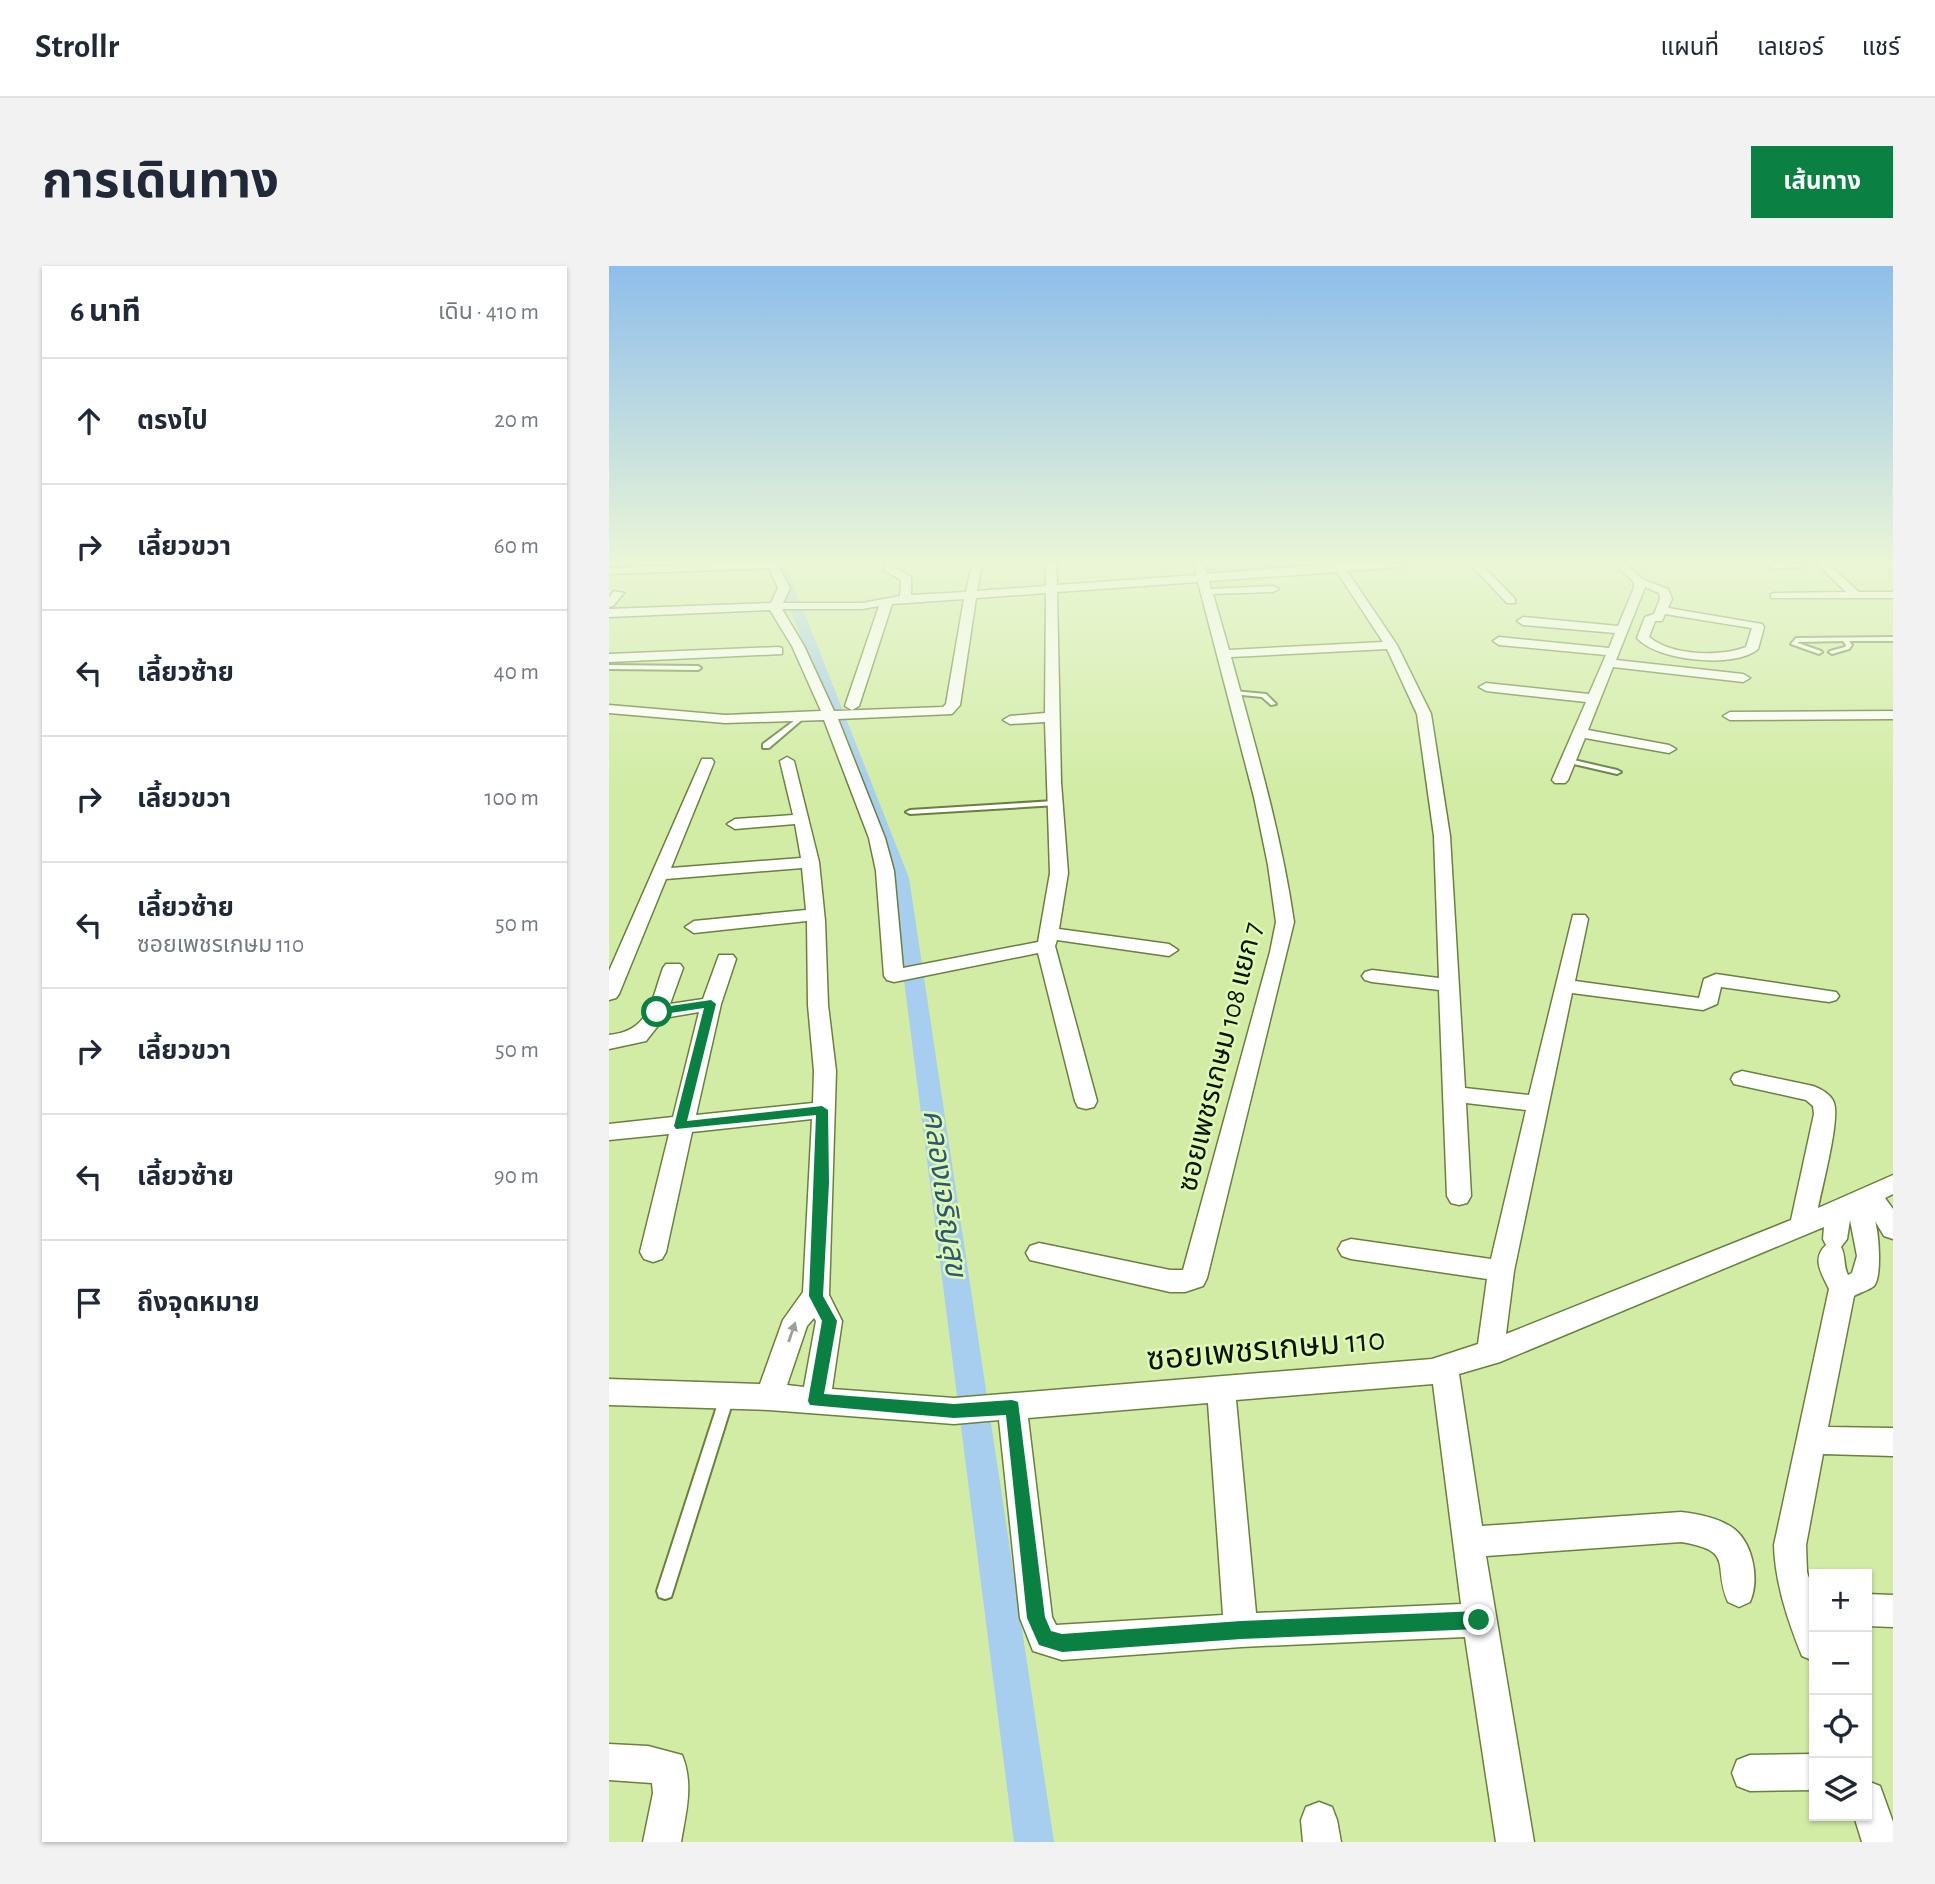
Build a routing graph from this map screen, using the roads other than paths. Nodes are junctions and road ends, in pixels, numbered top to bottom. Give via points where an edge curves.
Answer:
1 (794, 638) edge
2 (877, 638) edge
3 (963, 638) edge
4 (1051, 638) edge
5 (1219, 638) edge
6 (1386, 638) edge
7 (1619, 638) edge
8 (1643, 638) edge
9 (1755, 638) edge
10 (1893, 639) edge
11 (1845, 640) junction
12 (1499, 641) dead end
13 (1391, 645) junction
14 (778, 651) dead end
15 (1819, 652) dead end
16 (1832, 652) dead end
17 (1224, 654) junction
18 (609, 658) edge
19 (1610, 658) junction
20 (609, 667) edge
21 (698, 667) dead end
22 (1743, 678) dead end
23 (1552, 681) dead end
24 (1486, 687) dead end
25 (1234, 693) junction
26 (1596, 693) junction
27 (1273, 704) dead end
28 (609, 709) edge
29 (856, 711) junction
30 (1893, 715) edge
31 (1730, 716) dead end
32 (833, 717) junction
33 (1052, 717) junction
34 (801, 718) junction
35 (1010, 720) dead end
36 (1579, 733) junction
37 (766, 746) dead end
38 (1669, 749) dead end
39 (1568, 760) junction
40 (787, 761) dead end
41 (707, 762) dead end
42 (1617, 772) dead end
43 (1560, 780) dead end
44 (1054, 803) junction
45 (910, 812) dead end
46 (802, 819) junction
47 (735, 824) dead end
48 (811, 862) junction
49 (661, 874) junction
50 (815, 915) junction
51 (1579, 919) dead end
52 (694, 927) dead end
53 (1047, 939) junction
54 (1169, 950) dead end
55 (726, 959) dead end
56 (673, 968) dead end
57 (1372, 976) dead end
58 (1449, 985) junction
59 (1564, 986) junction
60 (609, 994) edge
61 (1829, 996) dead end
62 (711, 1004) junction
63 (657, 1012) junction
64 (609, 1042) edge
65 (1741, 1079) dead end
66 (1454, 1094) junction
67 (1086, 1101) dead end
68 (1538, 1104) junction
69 (822, 1110) junction
70 (680, 1126) junction
71 (609, 1132) edge
72 (1459, 1196) dead end
73 (1863, 1198) edge
74 (1802, 1226) junction
75 (1893, 1229) edge
76 (1351, 1249) dead end
77 (653, 1252) dead end
78 (1039, 1253) dead end
79 (1501, 1271) junction
80 (1842, 1289) junction
81 (816, 1296) junction
82 (1490, 1353) junction
83 (1444, 1366) junction
84 (1221, 1388) junction
85 (609, 1392) edge
86 (727, 1395) junction
87 (769, 1397) junction
88 (816, 1401) junction
89 (1004, 1408) junction
90 (1811, 1440) junction
91 (1893, 1442) edge
92 (1471, 1542) junction
93 (665, 1591) dead end
94 (1739, 1591) dead end
95 (1808, 1608) edge
96 (1872, 1610) edge
97 (1893, 1611) edge
98 (1479, 1620) junction
99 (1241, 1630) junction
100 (1812, 1632) edge
101 (609, 1762) edge
102 (1809, 1772) edge
103 (1750, 1773) dead end
104 (1872, 1815) edge
105 (662, 1842) edge
106 (1515, 1842) edge
107 (1881, 1842) edge

1 - 32 street
2 - 29 street
3 - 29 street via 951,708 940,712
4 - 33 street
5 - 17 street, ซอยเพชรเกษม 108 แยก 7
6 - 13 street
7 - 19 street
8 - 9 street via 1657,648 1734,656 1752,649
10 - 11 lane
11 - 15 lane via 1796,640 1794,644
11 - 16 lane via 1847,648
12 - 19 street
13 - 17 street
13 - 58 street via 1424,714 1442,836
14 - 18 street
17 - 25 street, ซอยเพชรเกษม 108 แยก 7
19 - 22 street
19 - 26 street
20 - 21 lane
23 - 26 street
24 - 26 street
25 - 27 lane via 1264,695
25 - 78 street, ซอยเพชรเกษม 108 แยก 7 via 1277,865 1285,922 1194,1278 1170,1280
26 - 36 street
28 - 34 street via 725,719
29 - 32 street
30 - 31 street
32 - 34 street
32 - 53 street via 877,838 898,975
33 - 35 street
33 - 44 street
34 - 37 lane
36 - 38 street
36 - 39 street
39 - 42 lane
39 - 43 street
40 - 46 street
41 - 49 street
44 - 45 lane
44 - 53 street via 1059,873
46 - 47 street
46 - 48 street
48 - 49 street
48 - 50 street
49 - 60 street
50 - 52 street
50 - 69 street via 825,1071
51 - 59 street
53 - 54 street
53 - 67 street
55 - 62 street
56 - 63 street
57 - 58 street
58 - 66 street
59 - 61 street via 1688,1004 1710,999 1709,989 1716,980
59 - 68 street
62 - 63 street
62 - 70 street
63 - 64 street via 639,1037
65 - 74 street via 1813,1094 1823,1103 1825,1114
66 - 68 street
66 - 72 street
68 - 79 street
69 - 70 street
69 - 81 street
70 - 71 street
70 - 77 street
73 - 74 street, ซอยเพชรเกษม 110
73 - 75 street
73 - 80 street via 1833,1246 1830,1265
73 - 80 street via 1867,1230 1864,1279
74 - 82 street, ซอยเพชรเกษม 110
76 - 79 street
79 - 82 street
80 - 90 street
87 -> 81 street via 796,1320
81 - 88 street via 829,1321
82 - 83 street, ซอยเพชรเกษม 110
83 - 84 street, ซอยเพชรเกษม 110 via 1438,1371
83 - 92 street
84 - 89 street, ซอยเพชรเกษม 110
84 - 99 street
85 - 86 street, ซอยเพชรเกษม 110
86 - 87 street, ซอยเพชรเกษม 110
86 - 93 lane
87 - 88 street, ซอยเพชรเกษม 110
88 - 89 street, ซอยเพชรเกษม 110 via 954,1411
89 - 99 street via 1036,1618 1045,1639 1062,1643
90 - 91 street
90 - 95 street via 1790,1545 1791,1572
92 - 94 street via 1681,1527 1707,1530 1727,1542 1739,1564
92 - 98 street
95 - 100 street
96 - 97 street
98 - 99 street
98 - 106 street
101 - 105 street via 669,1768 671,1793
102 - 103 street
104 - 107 street

